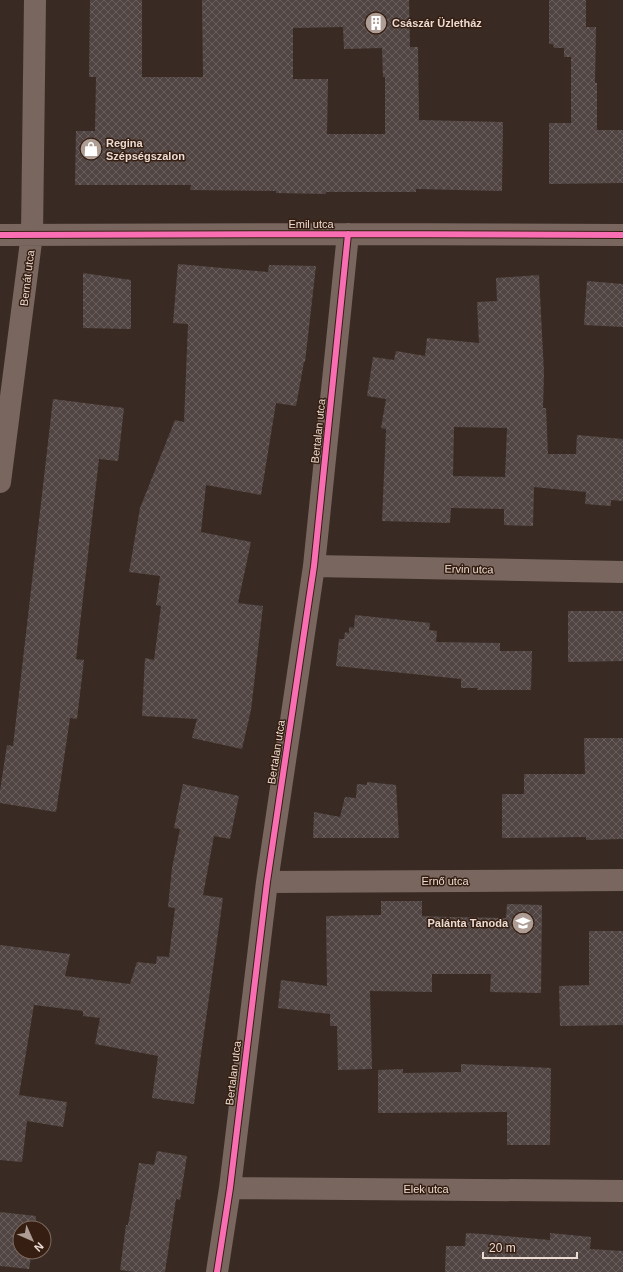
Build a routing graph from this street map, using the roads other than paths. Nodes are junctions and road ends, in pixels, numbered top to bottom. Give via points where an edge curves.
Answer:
1 (36, 0) edge
2 (32, 234) junction
3 (348, 234) junction
4 (0, 235) edge
5 (623, 235) edge
6 (0, 482) edge
7 (314, 566) junction
8 (623, 572) edge
9 (623, 880) edge
10 (267, 882) junction
11 (230, 1188) junction
12 (623, 1191) edge
13 (217, 1272) edge

1 - 2 street, Bernát utca
2 - 3 street, Emil utca
2 - 4 street, Emil utca
2 - 6 street, Bernát utca
3 - 5 street, Emil utca
3 - 7 street, Bertalan utca
7 - 8 street, Ervin utca
7 - 10 street, Bertalan utca
9 - 10 street, Ernő utca
10 - 11 street, Bertalan utca
11 - 12 street, Elek utca
11 - 13 street, Bertalan utca

